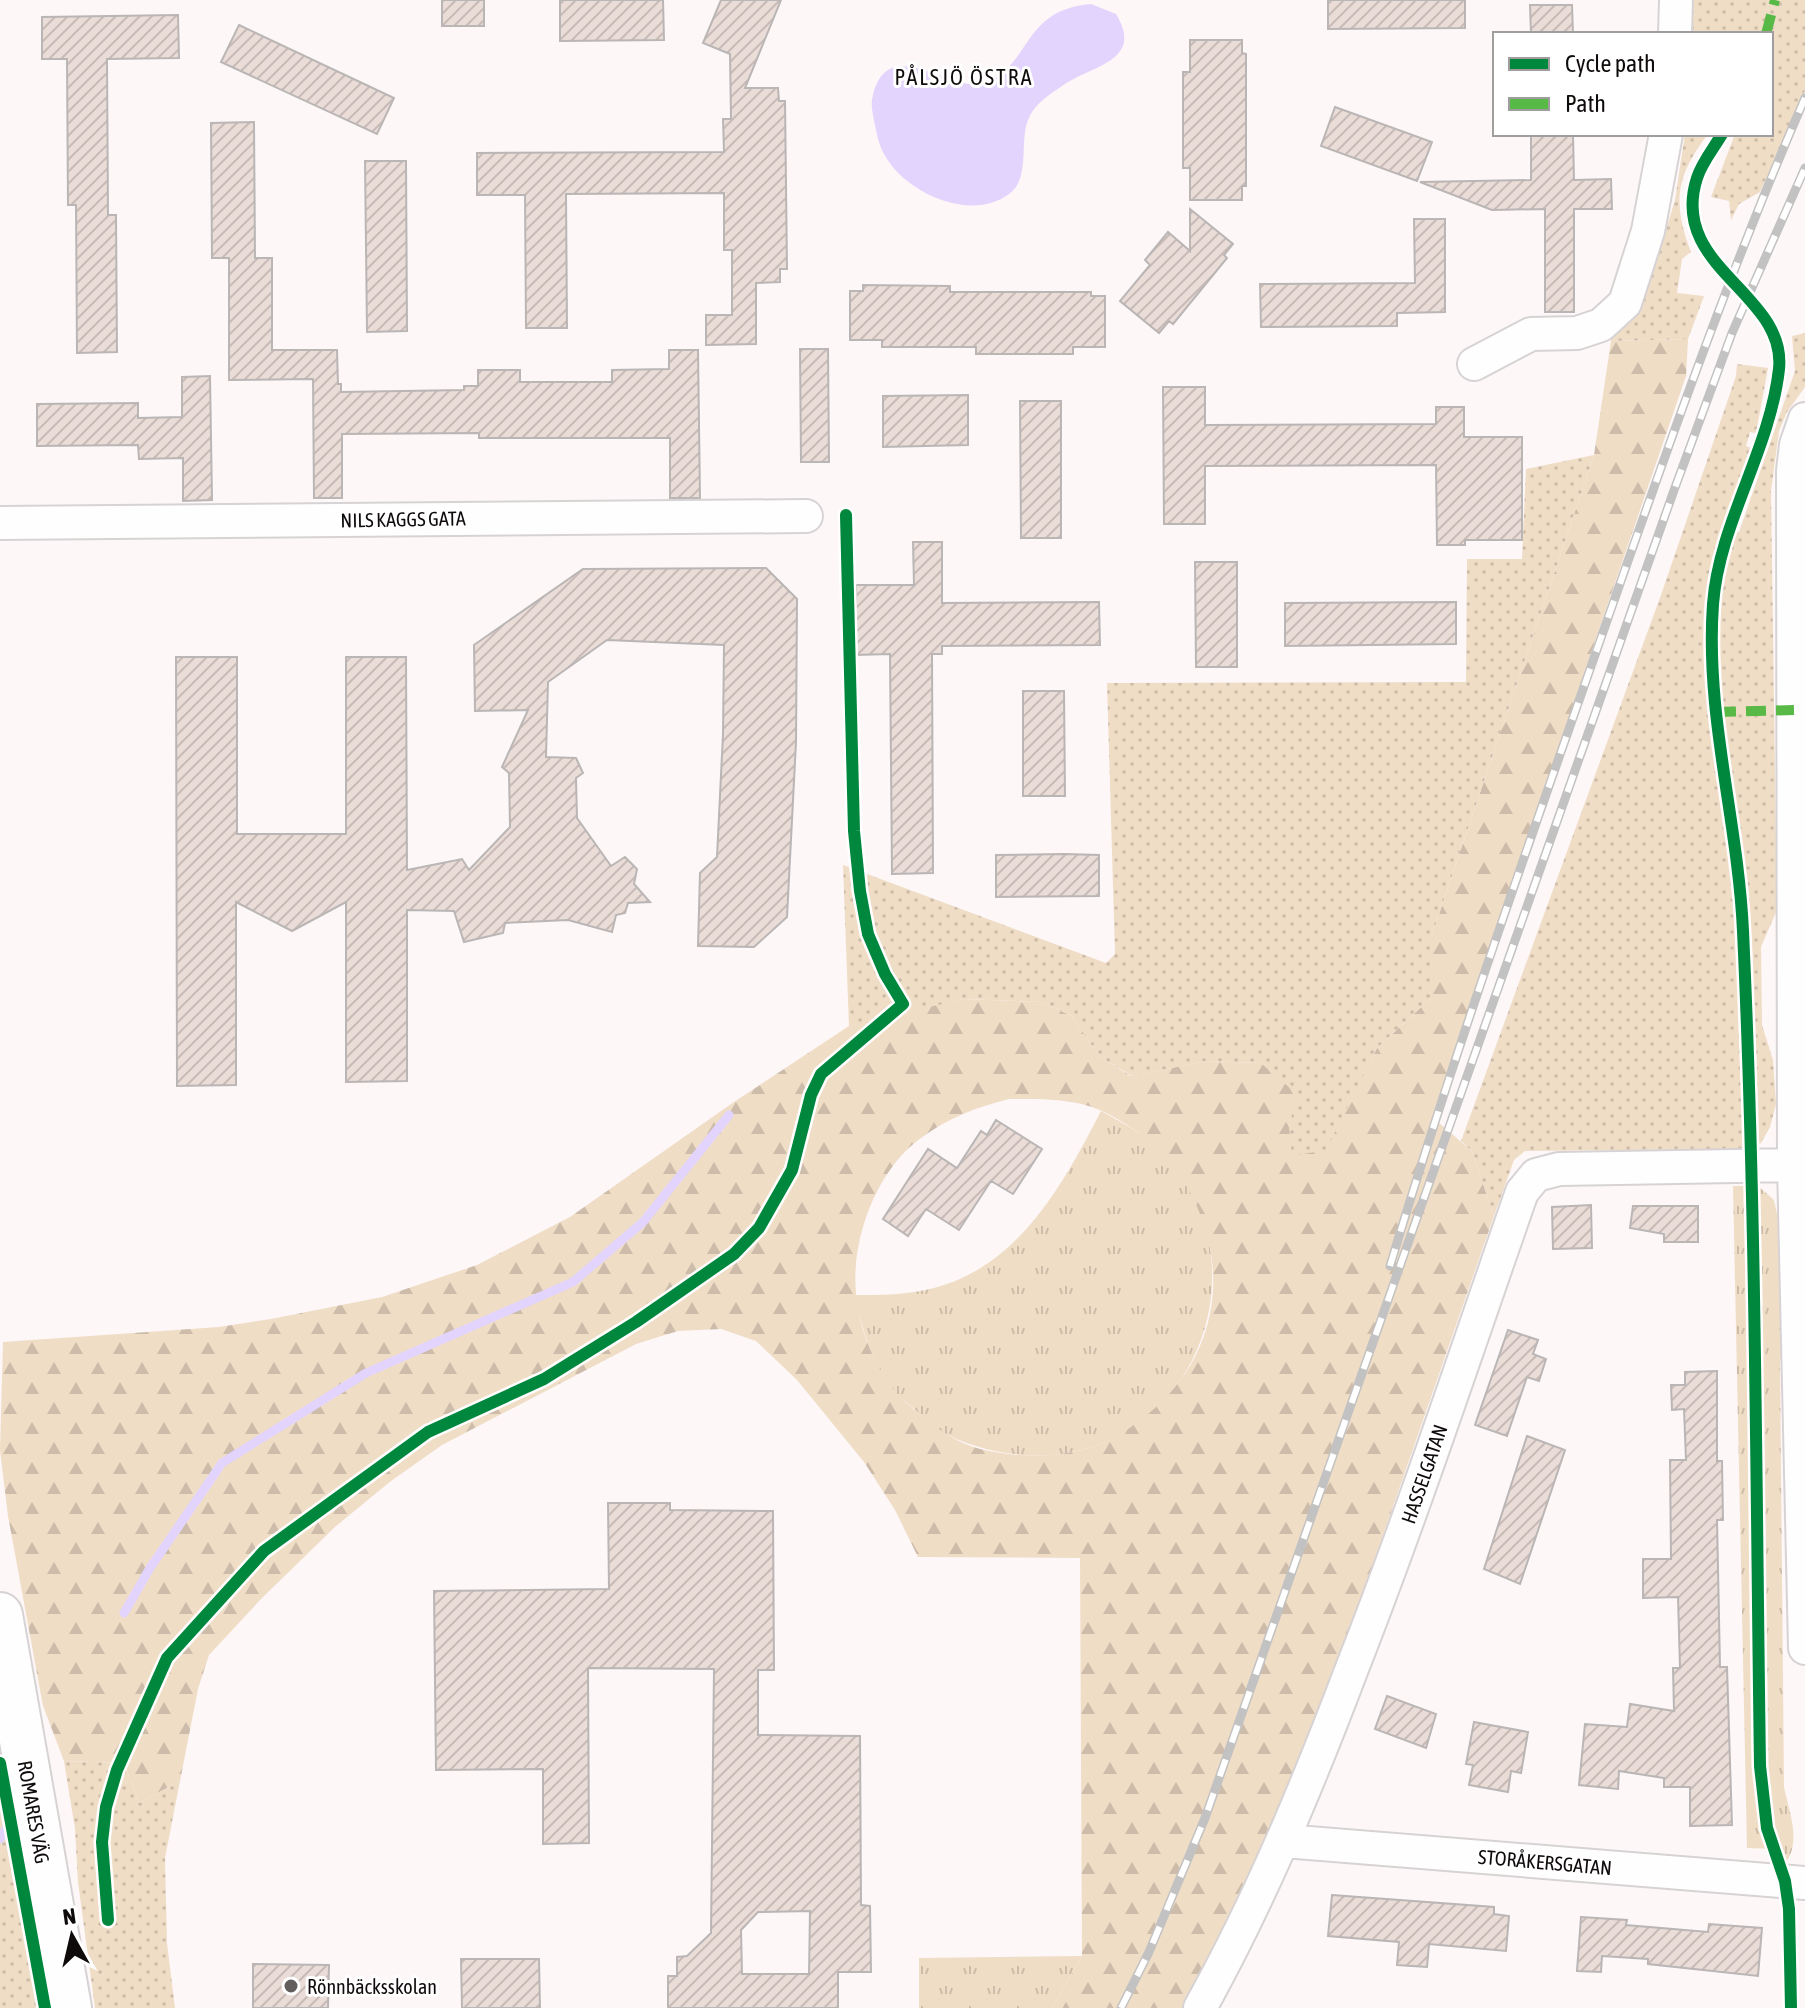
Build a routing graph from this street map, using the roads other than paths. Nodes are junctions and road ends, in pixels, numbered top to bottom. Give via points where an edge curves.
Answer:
1 (1676, 0) edge
2 (1675, 32) edge
3 (1666, 136) edge
4 (1474, 364) dead end
5 (1805, 419) edge
6 (806, 516) dead end
7 (0, 523) edge
8 (1799, 728) edge
9 (1799, 1064) edge
10 (1794, 1165) junction
11 (0, 1615) edge
12 (1805, 1641) edge
13 (1805, 1648) edge
14 (1284, 1841) junction
15 (1805, 1883) edge
16 (69, 2008) edge
17 (1200, 2008) edge

1 - 2 street
3 - 4 street via 1648,231 1625,303 1601,325 1577,333 1531,334
5 - 8 street via 1793,471
6 - 7 street, NILS KAGGS GATA
8 - 9 street
9 - 10 street
10 - 12 street
10 - 14 street, HASSELGATAN via 1559,1169 1536,1175 1522,1192 1370,1624
11 - 16 street, ROMARES VÄG
12 - 13 street
14 - 15 street, STORÅKERSGATAN
14 - 17 street, HASSELGATAN

